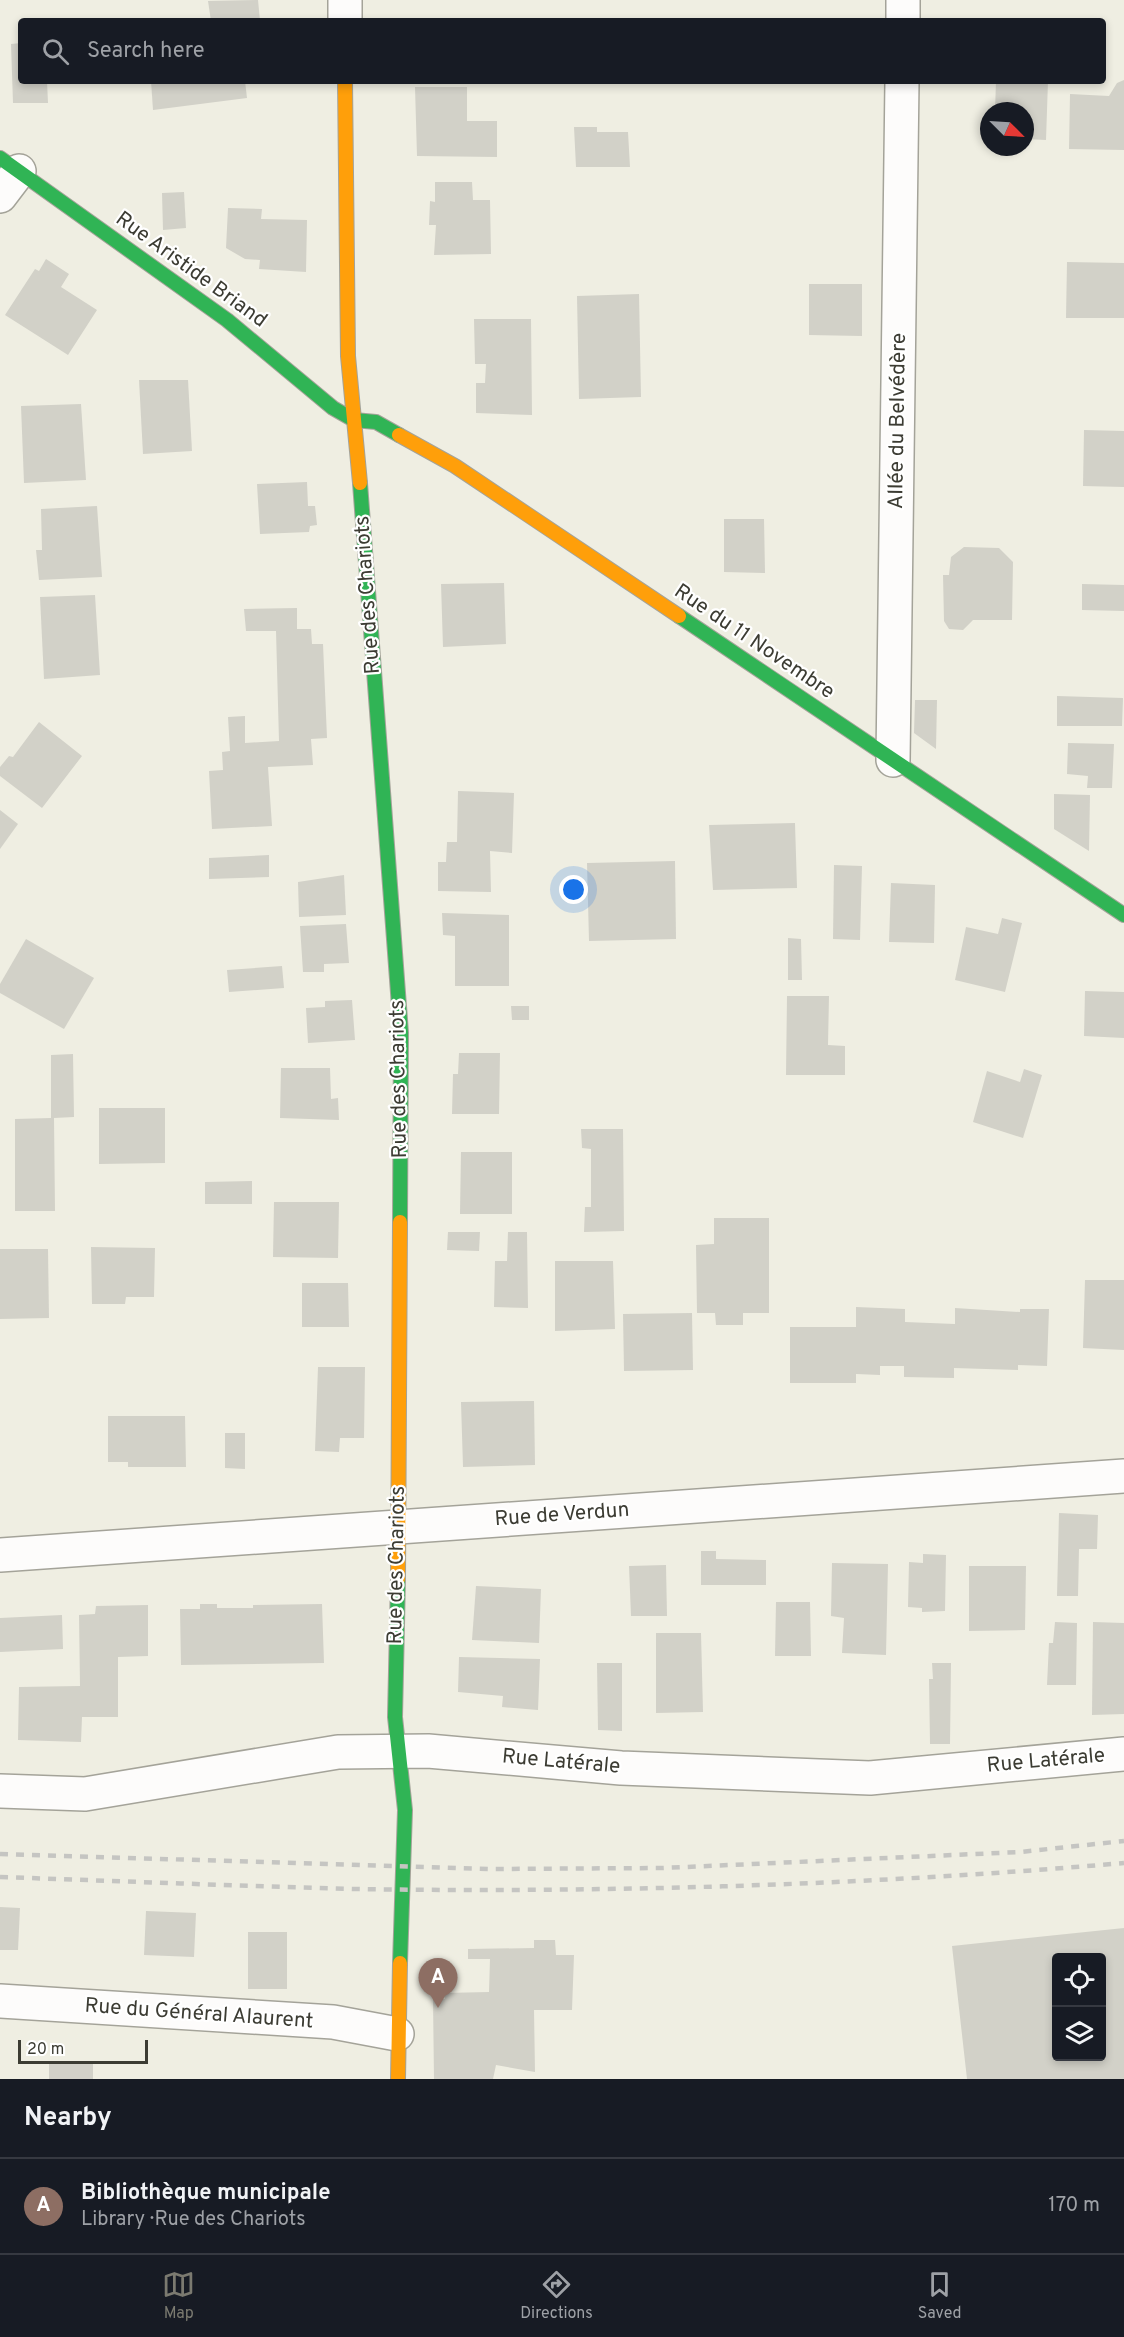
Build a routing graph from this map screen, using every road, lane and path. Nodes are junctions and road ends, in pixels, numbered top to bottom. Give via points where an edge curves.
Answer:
1 (345, 0) edge
2 (903, 0) edge
3 (345, 18) edge
4 (903, 18) edge
5 (345, 84) edge
6 (902, 84) edge
7 (6, 175) edge
8 (354, 420) junction
9 (893, 760) junction
10 (1124, 915) edge
11 (1124, 1476) edge
12 (399, 1527) junction
13 (0, 1555) edge
14 (398, 1750) junction
15 (1124, 1754) edge
16 (0, 1791) edge
17 (0, 2001) edge
18 (397, 2034) junction
19 (398, 2079) edge

1 - 3 street
2 - 4 street
5 - 8 street, Rue des Chariots via 348,356
6 - 9 street, Allée du Belvédère
7 - 8 street, Rue Aristide Briand via 227,320 333,408
8 - 9 street, Rue du 11 Novembre via 376,422 455,466
8 - 12 street, Rue des Chariots via 400,1032
9 - 10 street, Rue du 11 Novembre
11 - 12 street, Rue de Verdun
12 - 13 street, Rue de Verdun
12 - 14 street, Rue des Chariots via 395,1718
14 - 15 street, Rue Latérale via 621,1768 870,1778
14 - 16 street, Rue Latérale via 338,1752 84,1794
14 - 18 street, Rue des Chariots via 405,1810
17 - 18 street, Rue du Général Alaurent via 333,2022
18 - 19 street, Rue des Chariots

